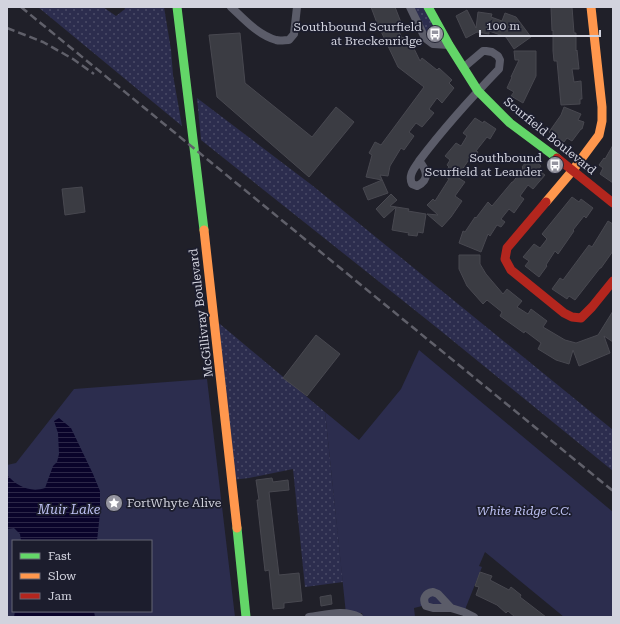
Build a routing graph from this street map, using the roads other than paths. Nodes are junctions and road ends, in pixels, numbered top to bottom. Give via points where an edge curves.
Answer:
1 (176, 7) edge
2 (231, 7) edge
3 (298, 7) edge
4 (410, 7) edge
5 (428, 7) edge
6 (591, 7) edge
7 (449, 45) junction
8 (463, 68) junction
9 (478, 91) junction
10 (419, 161) dead end
11 (573, 170) junction
12 (613, 203) edge
13 (613, 281) edge
14 (451, 608) dead end
15 (246, 617) edge
16 (309, 617) edge
17 (359, 617) edge
18 (474, 617) edge

1 - 15 street, McGillivray Boulevard
2 - 3 street via 253,27 276,40 289,40 294,34
4 - 7 street via 425,38 433,44
5 - 7 street, Scurfield Boulevard
6 - 11 street via 602,121 599,136
7 - 8 street, Scurfield Boulevard
8 - 9 street, Scurfield Boulevard
8 - 9 street via 483,51 498,56 499,68
9 - 10 street
9 - 11 street, Scurfield Boulevard via 510,123
11 - 12 street, Scurfield Boulevard
11 - 13 street via 507,248 505,259 511,270 572,317 581,318
14 - 18 street
16 - 17 street via 352,613

